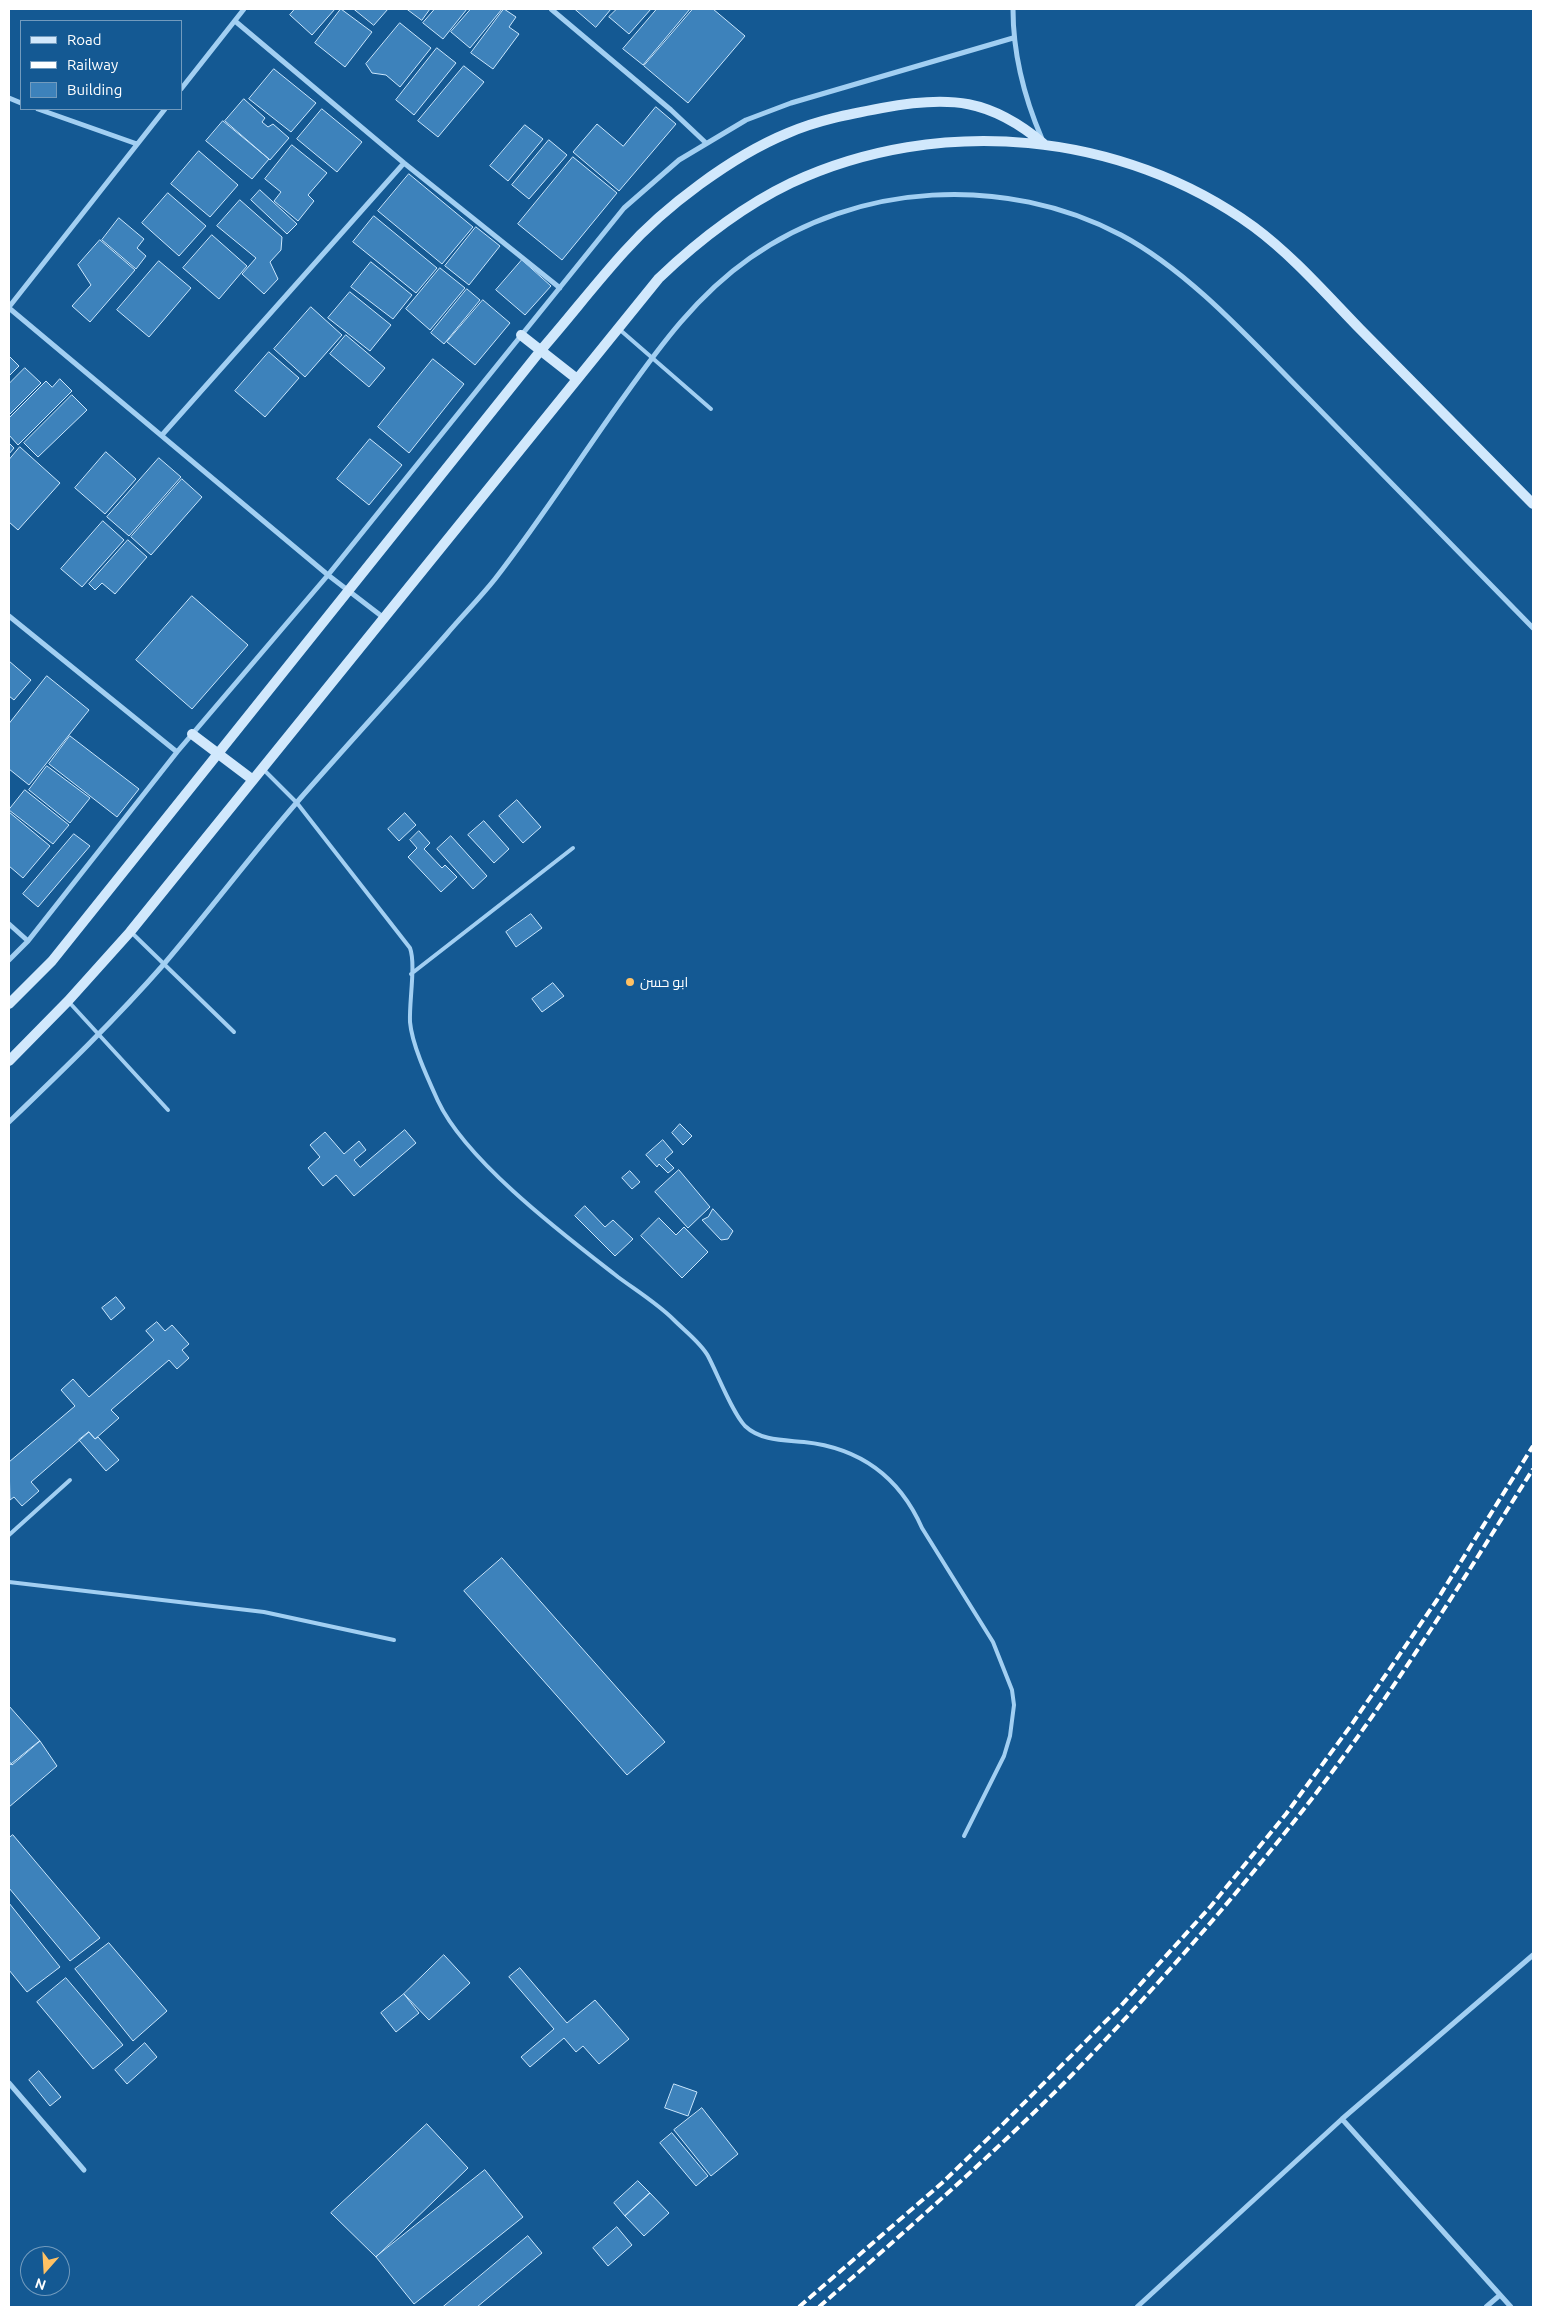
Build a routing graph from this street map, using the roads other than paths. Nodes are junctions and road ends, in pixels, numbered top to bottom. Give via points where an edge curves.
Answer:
1 (244, 9) edge
2 (551, 9) edge
3 (1013, 9) edge
4 (235, 20) junction
5 (1013, 38) junction
6 (182, 88) edge
7 (41, 110) edge
8 (164, 110) edge
9 (706, 143) junction
10 (137, 144) junction
11 (1044, 144) junction
12 (404, 163) junction
13 (560, 288) junction
14 (9, 307) edge
15 (617, 328) junction
16 (521, 335) junction
17 (541, 350) junction
18 (652, 357) junction
19 (577, 379) junction
20 (711, 409) dead end
21 (162, 435) junction
22 (1533, 504) edge
23 (328, 575) junction
24 (348, 591) junction
25 (9, 616) edge
26 (384, 618) junction
27 (1533, 628) edge
28 (192, 734) junction
29 (177, 752) junction
30 (218, 753) junction
31 (262, 768) junction
32 (253, 780) junction
33 (297, 802) junction
34 (573, 848) dead end
35 (9, 924) edge
36 (130, 932) junction
37 (28, 941) junction
38 (9, 960) edge
39 (163, 964) junction
40 (411, 974) junction
41 (68, 1001) junction
42 (9, 1004) edge
43 (234, 1032) dead end
44 (99, 1035) junction
45 (9, 1061) edge
46 (168, 1110) dead end
47 (9, 1122) edge
48 (70, 1480) dead end
49 (9, 1536) edge
50 (9, 1582) edge
51 (394, 1640) dead end
52 (964, 1836) dead end
53 (1533, 1955) edge
54 (9, 2083) edge
55 (1342, 2118) junction
56 (84, 2170) dead end
57 (1500, 2295) junction
58 (1137, 2307) edge
59 (1486, 2307) edge
60 (1511, 2307) edge

1 - 4 street
2 - 9 street
3 - 5 street
4 - 6 street
4 - 12 street
5 - 9 street via 791,103 746,120
5 - 11 street via 1024,93
7 - 10 street
8 - 10 street
9 - 13 street via 653,180 624,208
10 - 14 street
11 - 15 main road via 979,142 914,146 851,160 790,184 708,234 659,278
11 - 17 main road via 1011,119 973,104 953,101 907,103 845,115 787,133 731,162 681,199 625,251
11 - 22 main road via 1108,157 1170,179 1255,228 1281,249
12 - 13 street
12 - 21 street
13 - 16 street
14 - 21 street
15 - 18 lane
15 - 19 main road
16 - 17 main road
16 - 23 street
17 - 19 main road
17 - 24 main road
18 - 20 lane
18 - 27 street via 718,282 752,256 828,216 912,196 998,196 1040,204 1082,217 1121,235 1158,257 1192,284
18 - 33 street via 494,580
19 - 26 main road
21 - 23 street
23 - 24 street
23 - 28 street
24 - 26 street
24 - 30 main road
25 - 29 street
26 - 31 main road
28 - 29 street
28 - 30 main road
29 - 37 street
30 - 32 main road
30 - 42 main road via 52,961
31 - 32 main road
31 - 33 lane
32 - 36 main road
33 - 39 street
33 - 40 lane via 410,948
34 - 40 lane
35 - 37 street
36 - 39 lane
36 - 41 main road
37 - 38 street
39 - 43 lane
39 - 44 street
40 - 52 lane via 410,1018 414,1040 438,1102 466,1143 509,1186 574,1242 672,1318 707,1353 736,1414 746,1426 772,1440 834,1447 853,1453 886,1476 915,1511 922,1528 993,1642 1012,1690 1014,1705 1004,1756
41 - 44 lane
41 - 45 main road
44 - 46 lane
44 - 47 street
48 - 49 lane
50 - 51 lane via 264,1612
53 - 55 street
54 - 56 street
55 - 57 street
55 - 58 street
57 - 59 street
57 - 60 street

